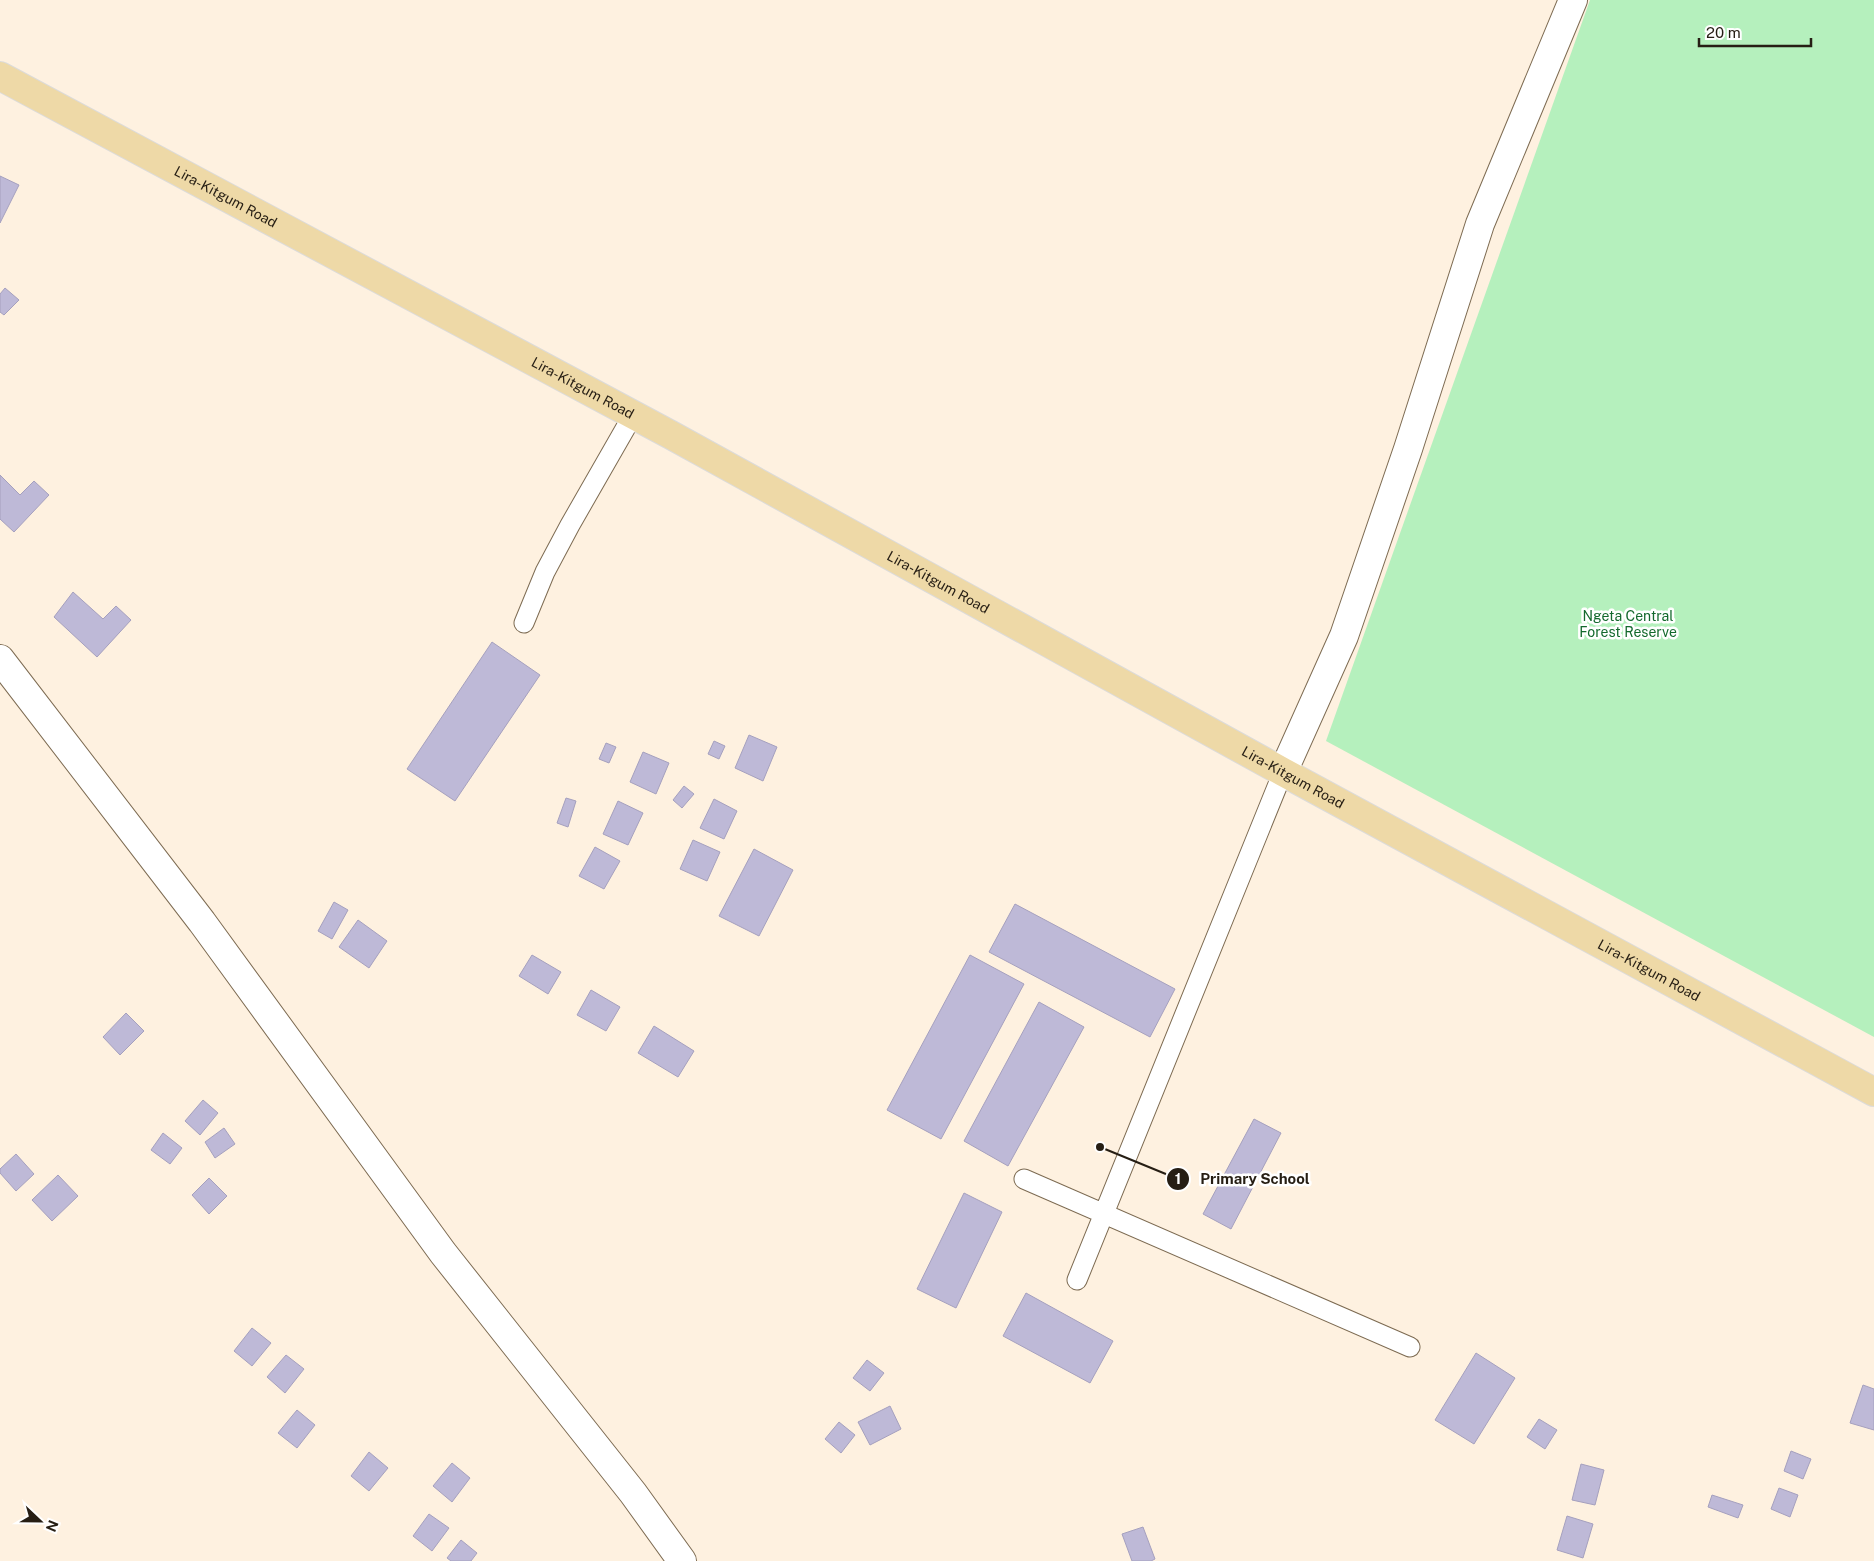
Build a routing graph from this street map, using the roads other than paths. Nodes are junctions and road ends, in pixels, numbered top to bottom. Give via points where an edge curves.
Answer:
1 (1573, 0) edge
2 (0, 76) edge
3 (634, 415) junction
4 (524, 623) dead end
5 (0, 659) edge
6 (1283, 772) junction
7 (1874, 1092) edge
8 (1024, 1179) dead end
9 (1104, 1214) junction
10 (1077, 1280) dead end
11 (1410, 1347) dead end
12 (682, 1561) edge

1 - 6 main road via 1480,224 1344,636
2 - 3 main road, Lira-Kitgum Road
3 - 4 lane via 545,572
3 - 6 main road, Lira-Kitgum Road
5 - 12 main road via 202,922 443,1253 632,1492
6 - 7 main road, Lira-Kitgum Road
6 - 9 lane
8 - 9 lane
9 - 10 lane
9 - 11 lane

